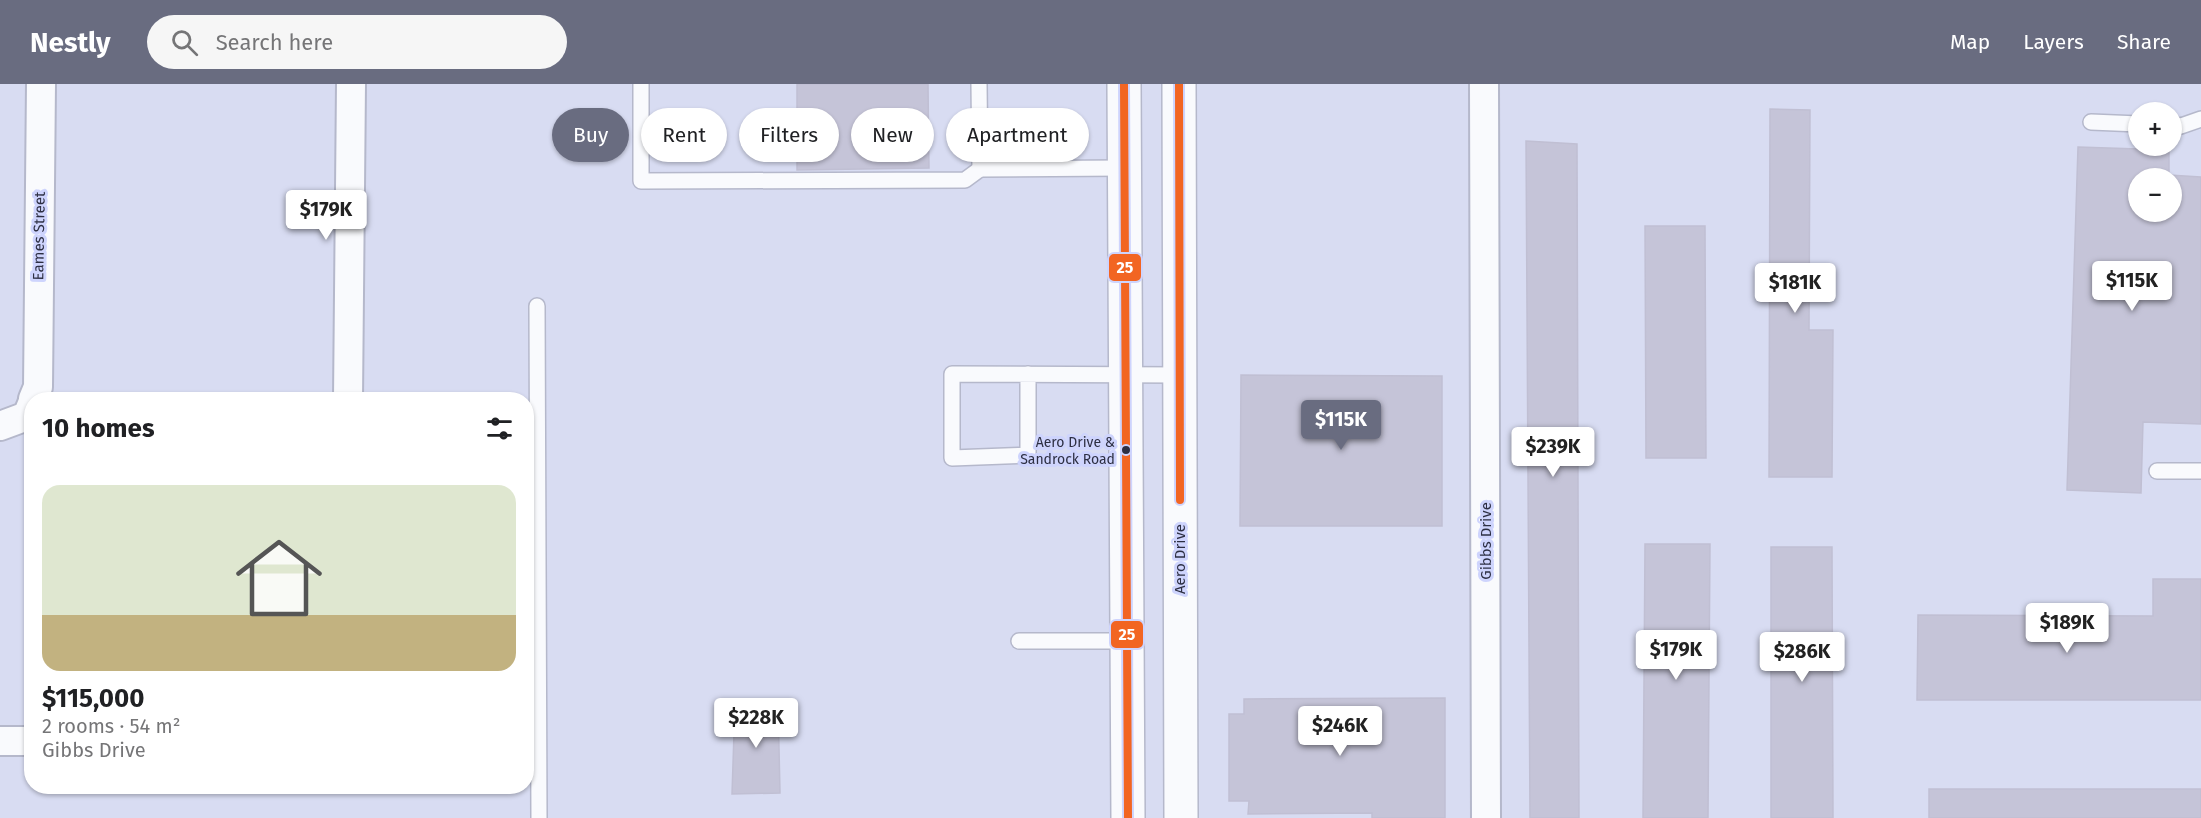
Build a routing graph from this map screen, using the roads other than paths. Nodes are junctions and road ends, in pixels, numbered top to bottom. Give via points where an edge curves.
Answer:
1 (41, 84) edge
2 (351, 84) edge
3 (640, 84) edge
4 (979, 84) edge
5 (1124, 84) edge
6 (1179, 84) edge
7 (1484, 84) edge
8 (2201, 119) edge
9 (2091, 122) dead end
10 (2128, 124) edge
11 (2182, 126) edge
12 (1124, 168) junction
13 (980, 169) junction
14 (537, 306) dead end
15 (1028, 374) junction
16 (1126, 375) junction
17 (1180, 375) junction
18 (34, 392) edge
19 (348, 392) edge
20 (24, 417) edge
21 (0, 426) edge
22 (2157, 471) dead end
23 (2201, 471) edge
24 (1019, 641) dead end
25 (1127, 641) junction
26 (0, 741) edge
27 (24, 741) edge
28 (539, 818) edge
29 (1128, 818) edge
30 (1181, 818) edge
31 (1486, 818) edge

1 - 18 street, Eames Street
2 - 19 street
3 - 13 lane via 641,181 965,180
4 - 13 lane
5 - 12 main road
6 - 17 main road, Aero Drive
7 - 31 street, Gibbs Drive
8 - 11 lane
9 - 10 lane
12 - 13 lane
12 - 16 main road
14 - 28 lane
15 - 15 lane via 952,374 952,458 1028,454
15 - 16 lane
16 - 17 lane
16 - 25 main road
17 - 30 main road, Aero Drive
20 - 21 street
22 - 23 lane
24 - 25 lane
25 - 29 main road
26 - 27 street

